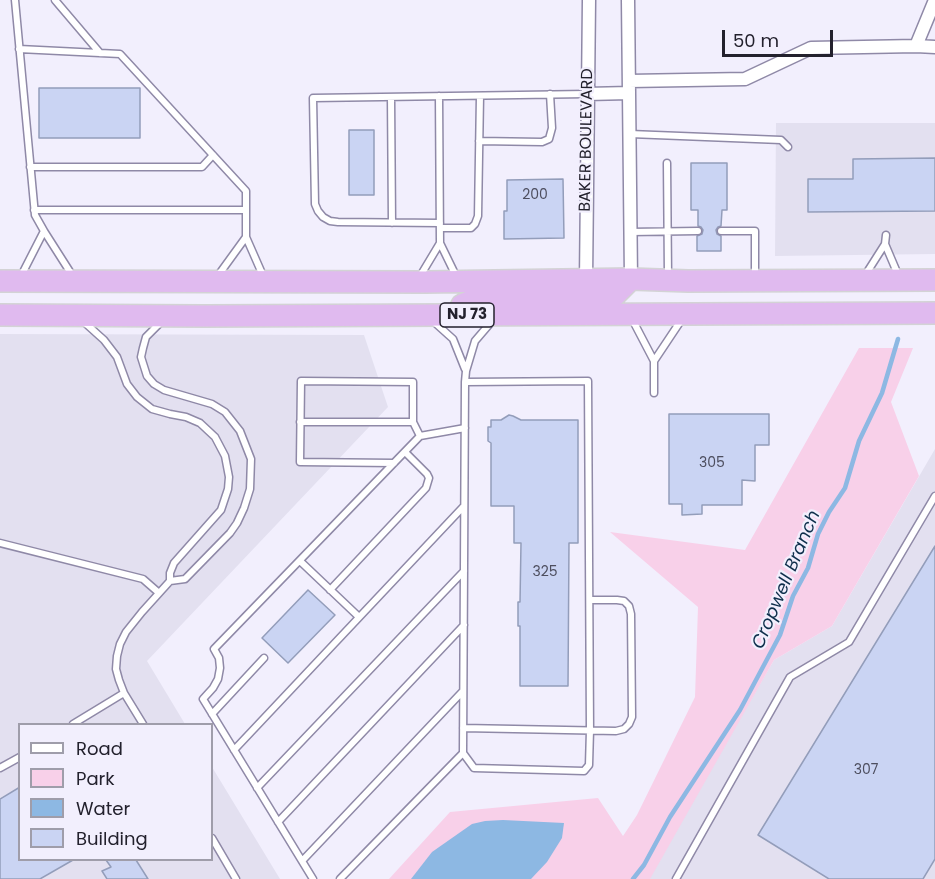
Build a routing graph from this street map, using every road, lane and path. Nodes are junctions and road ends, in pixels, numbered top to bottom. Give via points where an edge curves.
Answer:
1 (15, 0) edge
2 (55, 0) edge
3 (589, 0) edge
4 (628, 0) edge
5 (935, 0) edge
6 (916, 46) junction
7 (935, 47) edge
8 (19, 49) junction
9 (100, 53) junction
10 (629, 87) junction
11 (550, 94) junction
12 (588, 94) junction
13 (439, 96) junction
14 (480, 96) junction
15 (391, 97) junction
16 (629, 134) junction
17 (479, 141) junction
18 (788, 147) dead end
19 (213, 156) junction
20 (667, 163) dead end
21 (30, 167) junction
22 (34, 210) junction
23 (246, 210) junction
24 (392, 223) junction
25 (440, 226) junction
26 (44, 231) junction
27 (667, 231) junction
28 (698, 231) dead end
29 (721, 231) dead end
30 (630, 232) junction
31 (886, 235) dead end
32 (246, 237) junction
33 (440, 243) junction
34 (885, 244) junction
35 (631, 279) junction
36 (586, 280) junction
37 (668, 280) junction
38 (755, 280) junction
39 (861, 280) junction
40 (900, 280) junction
41 (935, 280) edge
42 (9, 281) edge
43 (76, 281) junction
44 (214, 281) junction
45 (265, 281) junction
46 (416, 281) junction
47 (459, 281) junction
48 (932, 313) edge
49 (629, 314) junction
50 (685, 314) junction
51 (0, 315) edge
52 (426, 315) junction
53 (458, 315) junction
54 (498, 315) junction
55 (76, 316) junction
56 (169, 316) junction
57 (654, 361) junction
58 (466, 371) junction
59 (465, 382) junction
60 (654, 393) dead end
61 (300, 422) junction
62 (413, 422) junction
63 (465, 428) junction
64 (420, 436) junction
65 (405, 452) junction
66 (394, 463) junction
67 (935, 496) edge
68 (465, 506) junction
69 (0, 543) edge
70 (300, 561) junction
71 (464, 570) junction
72 (170, 581) junction
73 (330, 590) junction
74 (159, 593) junction
75 (590, 600) junction
76 (359, 618) junction
77 (464, 625) junction
78 (264, 658) dead end
79 (463, 690) junction
80 (124, 693) junction
81 (212, 714) junction
82 (74, 723) edge
83 (142, 723) edge
84 (463, 728) junction
85 (590, 730) junction
86 (234, 750) junction
87 (463, 753) junction
88 (18, 757) edge
89 (0, 768) edge
90 (257, 788) junction
91 (278, 822) junction
92 (213, 840) edge
93 (302, 861) junction
94 (236, 879) edge
95 (313, 879) edge
96 (340, 879) edge
97 (676, 879) edge

1 - 8 lane
2 - 9 lane
3 - 12 street, BAKER BOULEVARD
4 - 10 street
5 - 6 street
6 - 7 street
6 - 10 street via 811,48 745,79
8 - 9 lane
8 - 21 lane
9 - 19 lane via 120,54
10 - 12 street
10 - 16 street
11 - 12 lane
11 - 14 lane
11 - 17 lane via 549,139
12 - 36 street, BAKER BOULEVARD
13 - 14 lane
13 - 15 lane
13 - 25 lane
14 - 17 lane
15 - 24 lane
15 - 24 lane via 313,98 318,211 330,221
16 - 18 lane via 781,140
16 - 30 street
17 - 25 lane via 475,224 471,228
19 - 21 lane via 202,167
19 - 23 lane via 246,191
20 - 27 lane
21 - 22 lane
22 - 23 lane
22 - 26 lane
23 - 32 lane
24 - 25 lane
25 - 33 lane
26 - 42 lane
26 - 43 lane
27 - 28 lane
27 - 30 lane
27 - 37 lane
29 - 38 lane via 755,231
30 - 35 street
31 - 34 lane
32 - 44 lane
32 - 45 lane
33 - 46 lane
33 - 47 lane
34 - 39 lane
34 - 40 lane
35 - 36 highway, NJ 73
35 - 37 highway, NJ 73
35 - 53 highway via 615,295 602,299 476,299 462,305
36 - 47 highway, NJ 73
37 - 38 highway, NJ 73
38 - 39 highway, NJ 73
39 - 40 highway, NJ 73
40 - 41 highway, NJ 73
42 - 43 highway, NJ 73
43 - 44 highway, NJ 73
44 - 45 highway, NJ 73
45 - 46 highway, NJ 73
46 - 47 highway, NJ 73
48 - 50 highway, NJ 73
49 - 50 highway, NJ 73
49 - 54 highway, NJ 73
49 - 57 lane
50 - 57 lane
51 - 55 highway, NJ 73
52 - 53 highway, NJ 73
52 - 56 highway, NJ 73
52 - 58 lane via 453,339
53 - 54 highway, NJ 73
54 - 58 lane via 475,341
55 - 56 highway, NJ 73
55 - 72 lane via 110,347 136,397 152,409 200,423 215,437 225,456 229,477 221,510 174,563
56 - 72 lane via 146,337 141,357 147,375 164,390 213,404 225,412 240,431 251,459 250,489 237,524 185,579
57 - 60 lane
58 - 59 lane
59 - 63 lane
59 - 75 lane via 588,381
61 - 62 lane
61 - 62 lane via 301,381 413,382
61 - 66 lane via 300,462
62 - 64 lane
63 - 64 lane
63 - 68 lane
64 - 65 lane
65 - 66 lane
65 - 73 lane via 427,474 426,488
66 - 70 lane
67 - 97 lane via 849,642 790,676
68 - 71 lane
68 - 76 lane
69 - 74 lane via 143,579
70 - 73 lane
70 - 81 lane via 214,649 219,658 218,679 203,699
71 - 77 lane
71 - 90 lane
72 - 74 lane
73 - 76 lane
74 - 80 lane via 120,644 116,669
75 - 85 lane
75 - 85 lane via 617,600 629,606 632,717 624,729
76 - 86 lane
77 - 79 lane
77 - 91 lane
78 - 81 lane
79 - 84 lane
79 - 93 lane
80 - 82 lane
80 - 83 lane
81 - 86 lane
84 - 85 lane
84 - 87 lane
85 - 87 lane via 589,765 580,772 474,768
86 - 90 lane
87 - 96 lane
88 - 89 lane
90 - 91 lane
91 - 93 lane
92 - 94 lane
93 - 95 lane

